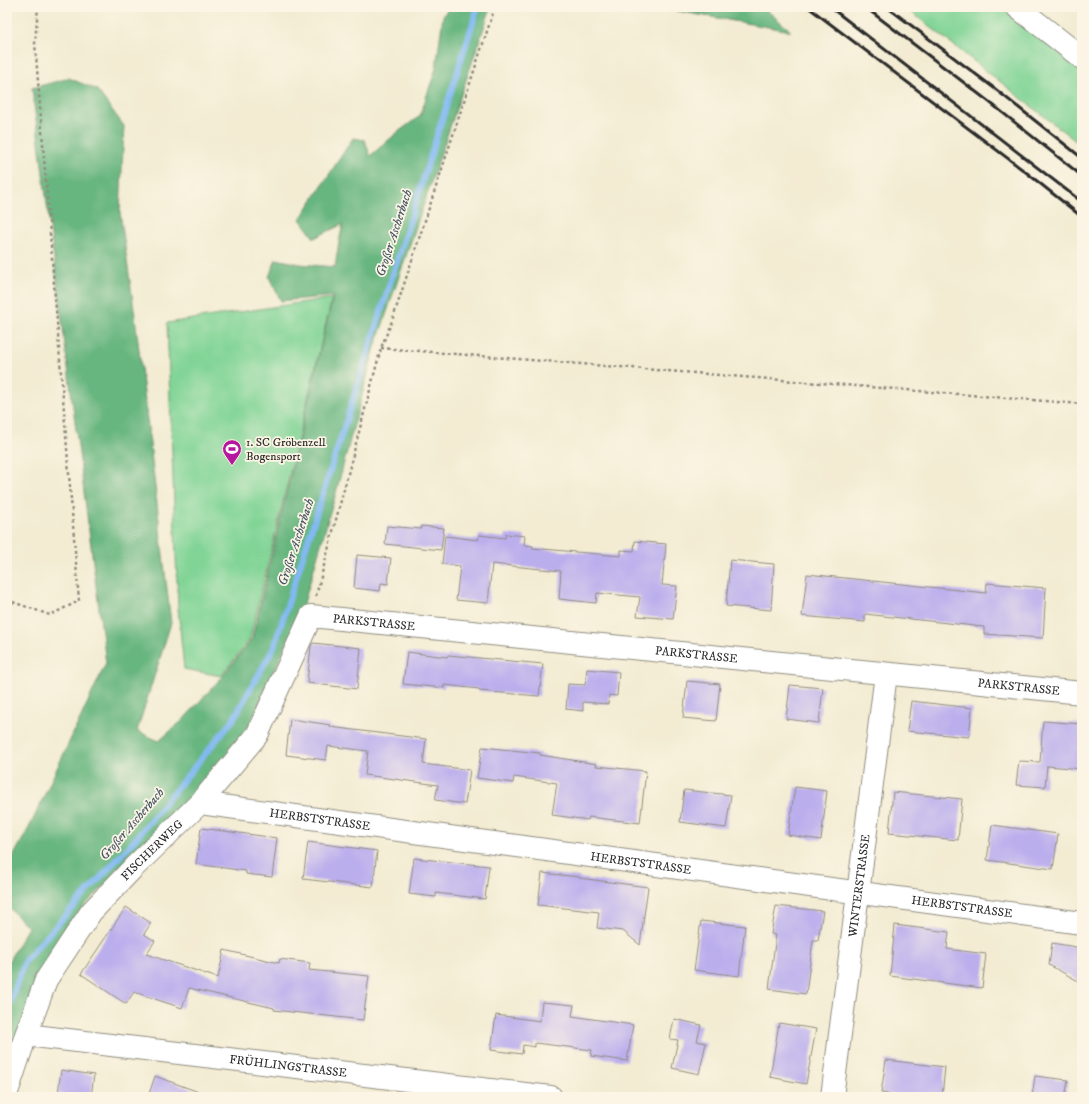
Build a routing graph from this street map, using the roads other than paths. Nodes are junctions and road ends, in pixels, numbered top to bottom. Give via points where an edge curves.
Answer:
1 (1017, 7) edge
2 (1082, 58) edge
3 (311, 616) joint
4 (886, 674) junction
5 (1082, 693) edge
6 (200, 803) junction
7 (859, 892) junction
8 (1082, 923) edge
9 (26, 1035) junction
10 (7, 1092) edge
11 (551, 1097) edge
12 (832, 1097) edge

1 - 2 street
3 - 4 street, PARKSTRASSE
3 - 6 street, FISCHERWEG via 257,735
4 - 5 street, PARKSTRASSE
4 - 7 street, WINTERSTRASSE
6 - 7 street, HERBSTSTRASSE
6 - 9 street, FISCHERWEG via 91,912 46,980
7 - 8 street, HERBSTSTRASSE
7 - 12 street, WINTERSTRASSE
9 - 10 street, FISCHERWEG
9 - 11 street, FRÜHLINGSTRASSE

